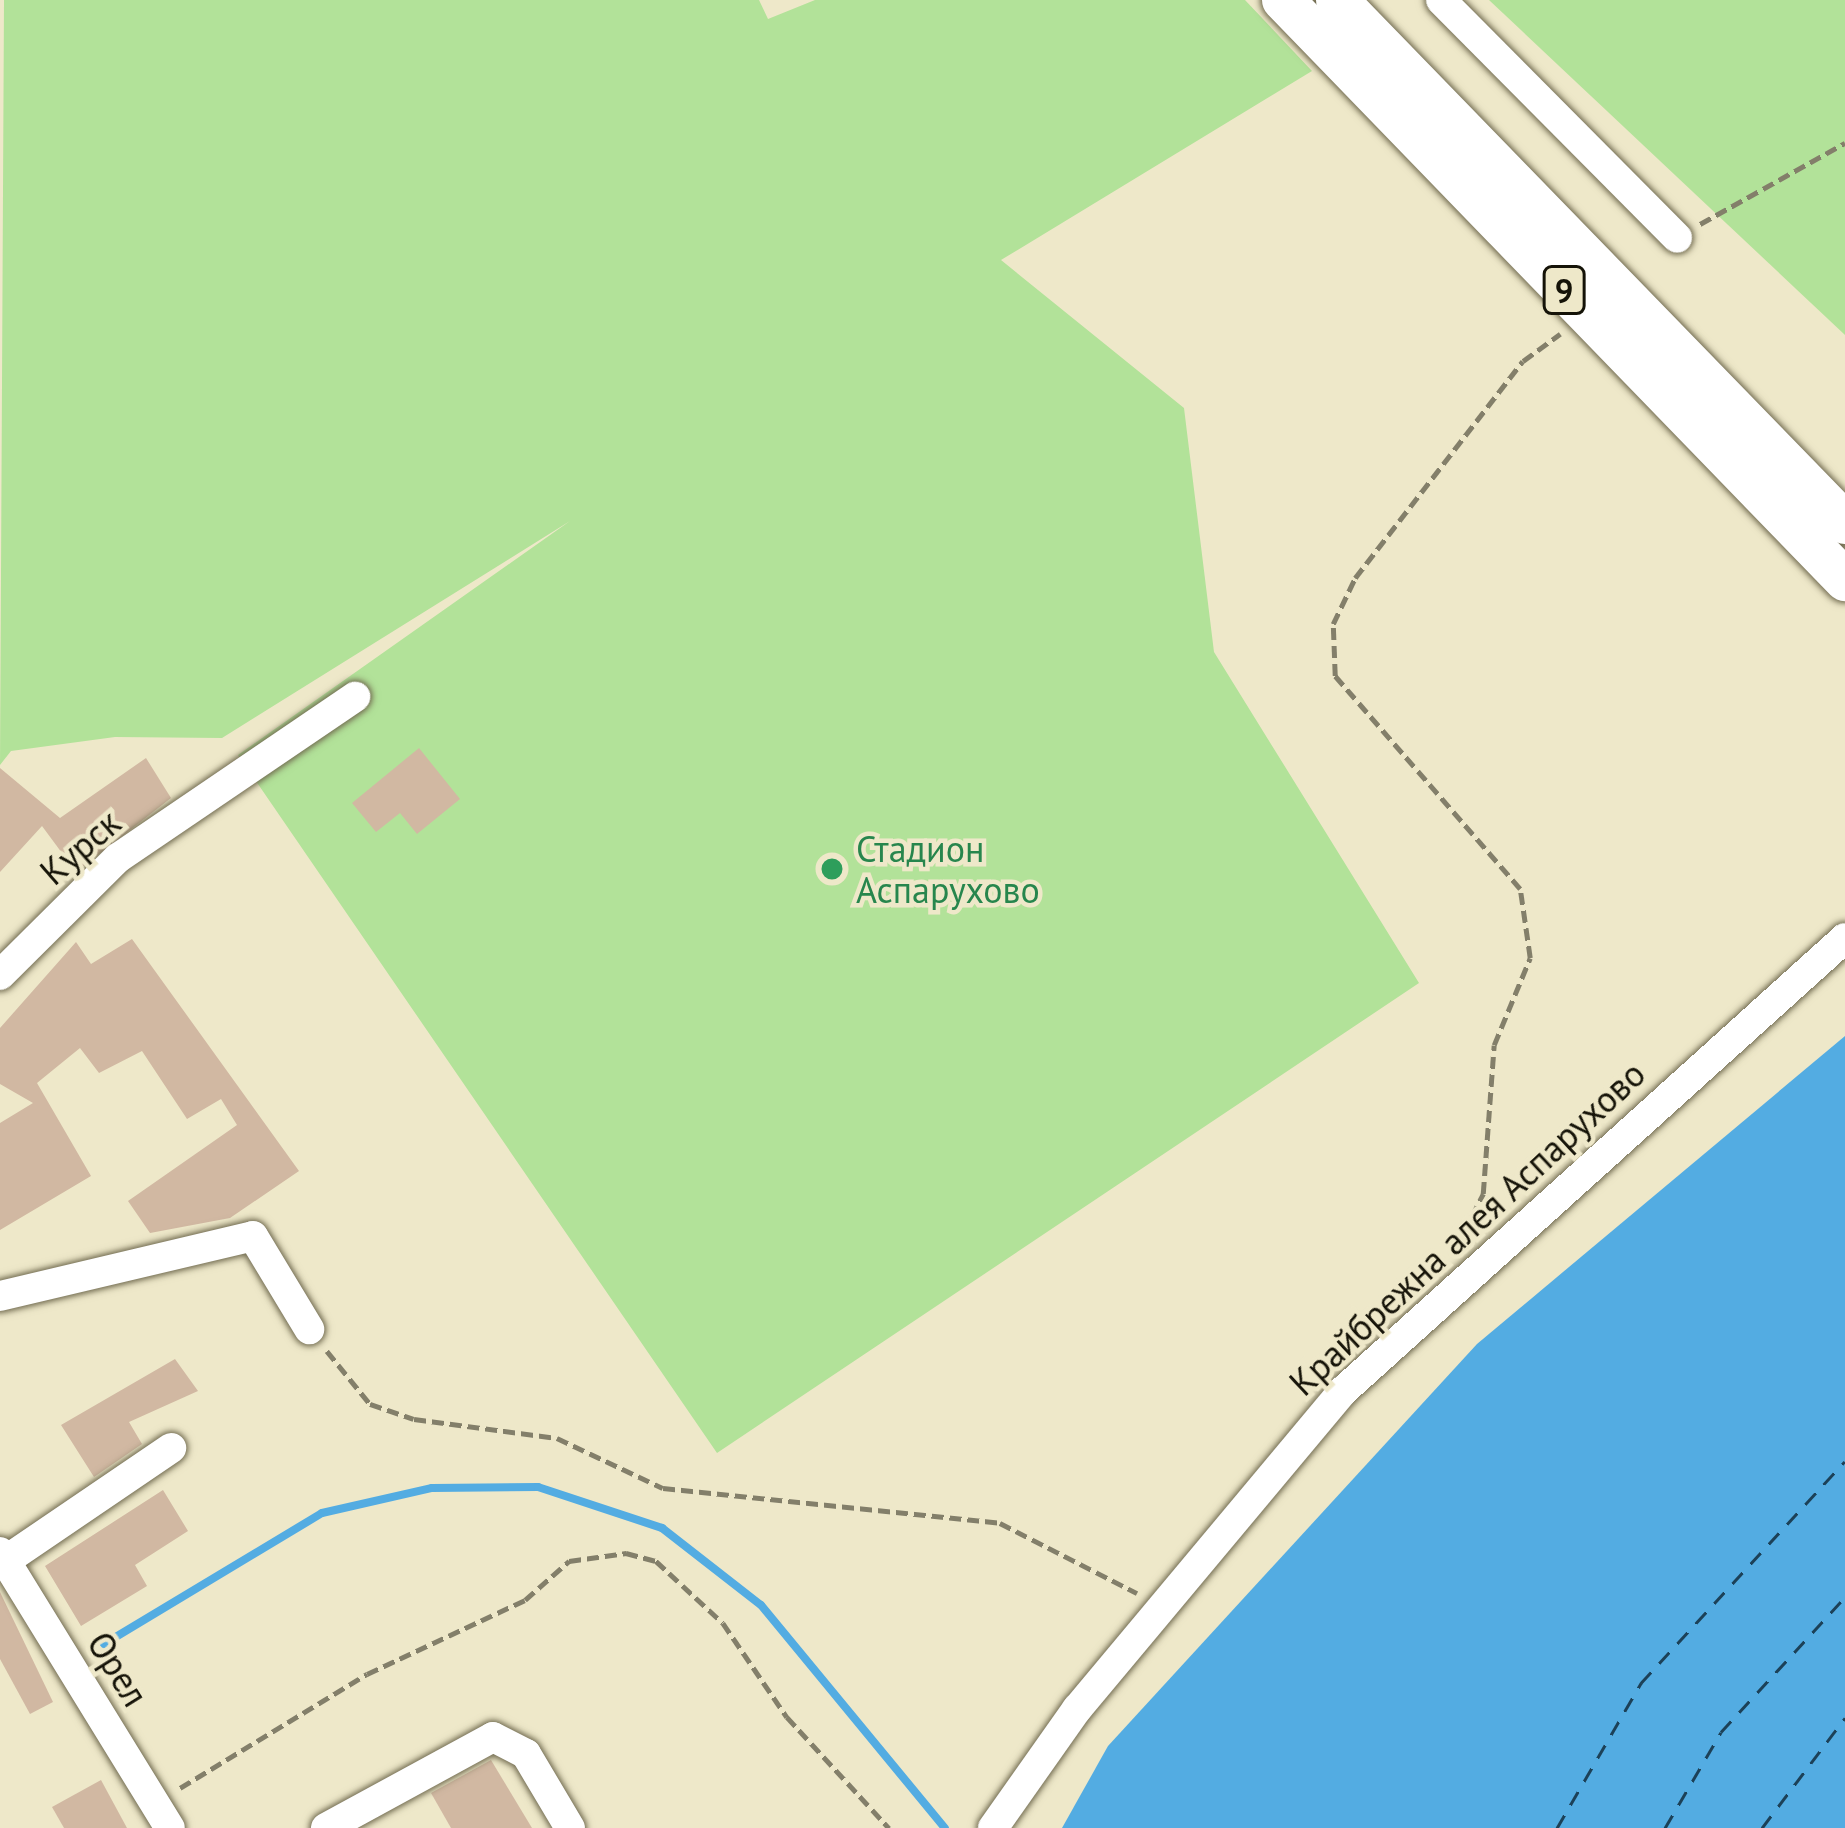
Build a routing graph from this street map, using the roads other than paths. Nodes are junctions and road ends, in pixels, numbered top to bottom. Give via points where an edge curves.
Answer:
1 (1283, 0) edge
2 (1337, 0) edge
3 (1441, 0) edge
4 (1677, 238) road end
5 (1845, 523) edge
6 (1845, 580) edge
7 (355, 697) dead end
8 (1845, 938) edge
9 (0, 974) edge
10 (0, 1297) edge
11 (309, 1329) road end
12 (171, 1448) dead end
13 (3, 1556) edge
14 (163, 1816) edge
15 (326, 1828) edge
16 (570, 1828) edge
17 (993, 1828) edge

1 - 6 highway, 9, bridge
2 - 5 highway, 9, bridge
3 - 4 street
7 - 9 street, Курск via 118,859
8 - 17 street, Крайбрежна алея Аспарухово via 1358,1376 1164,1604
10 - 11 street via 253,1236
12 - 13 street
13 - 14 street, Орел
15 - 16 street via 493,1737 526,1754

